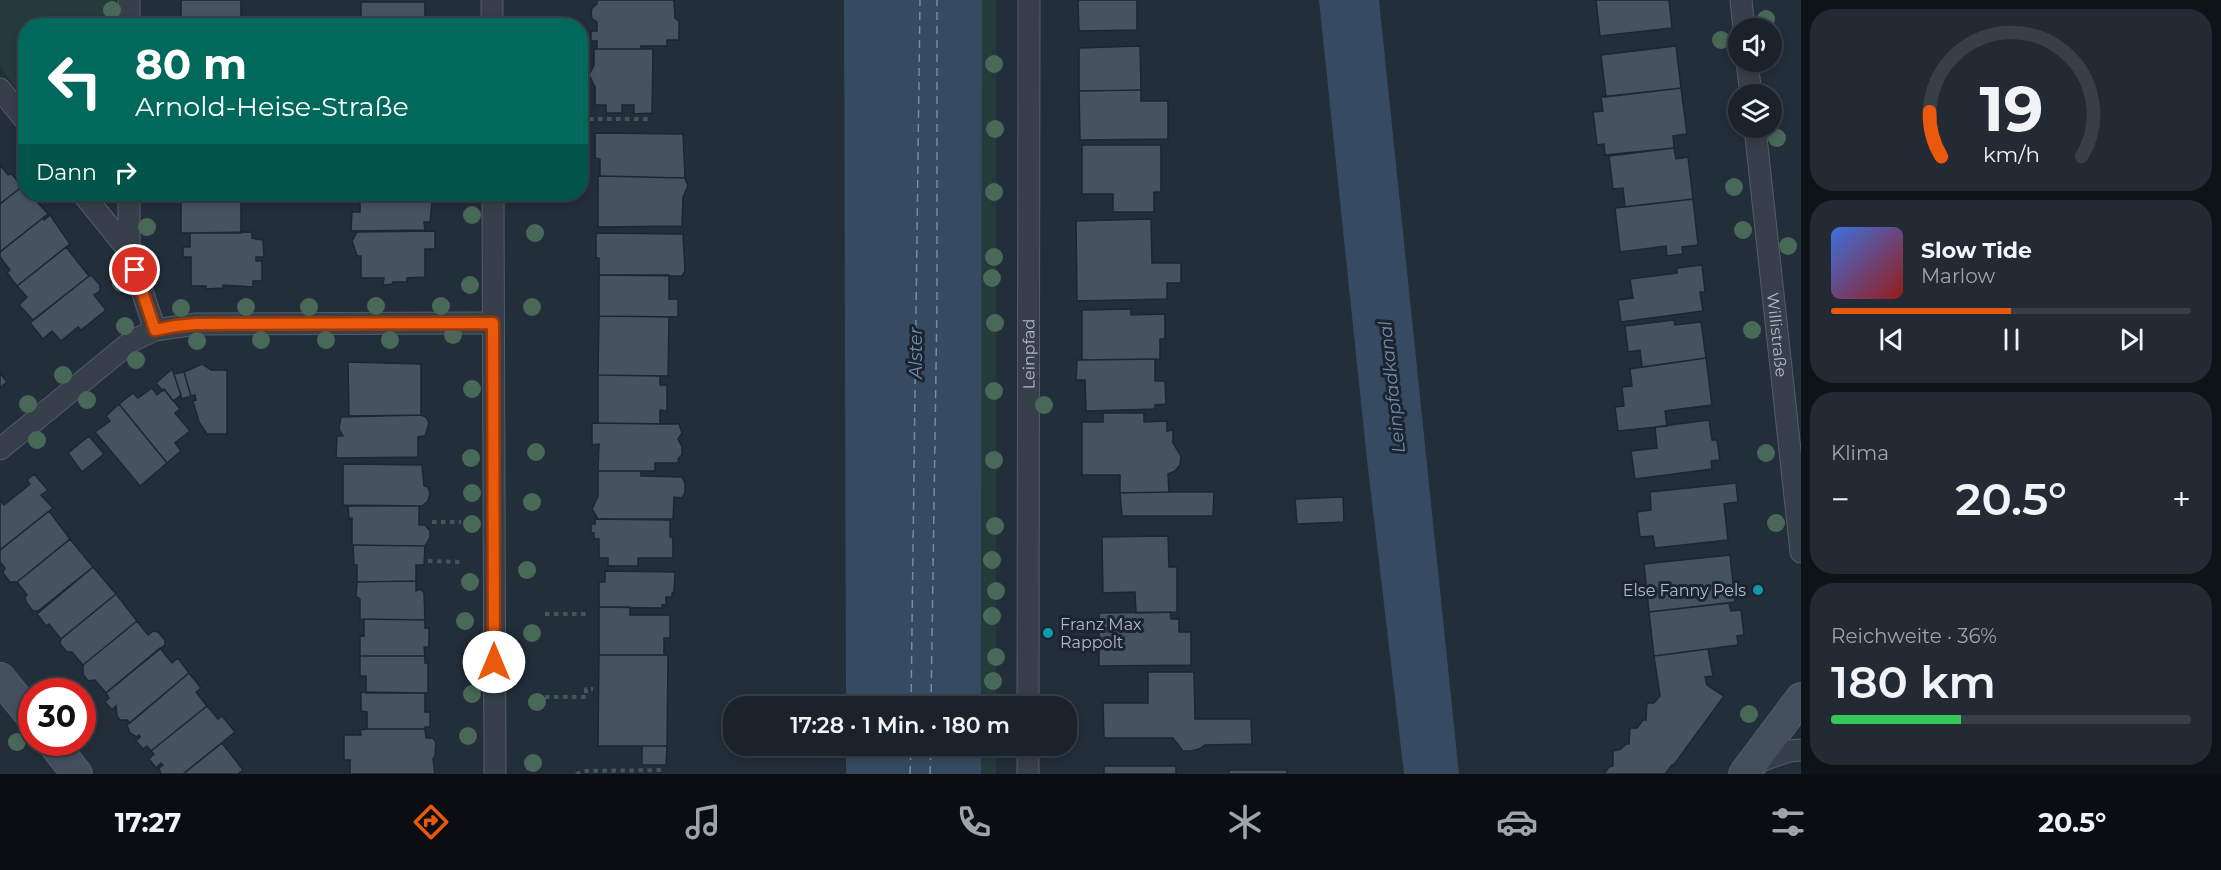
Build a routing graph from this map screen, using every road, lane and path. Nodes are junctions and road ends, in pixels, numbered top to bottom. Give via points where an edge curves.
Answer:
1 (129, 0) edge
2 (492, 0) edge
3 (1029, 0) edge
4 (1741, 0) edge
5 (129, 18) edge
6 (492, 18) edge
7 (1743, 18) edge
8 (0, 89) edge
9 (18, 111) edge
10 (588, 119) edge
11 (652, 119) dead end
12 (1756, 138) edge
13 (89, 201) edge
14 (129, 201) edge
15 (493, 201) edge
16 (129, 251) junction
17 (493, 323) junction
18 (155, 330) junction
19 (0, 449) edge
20 (432, 522) dead end
21 (461, 522) dead end
22 (1801, 546) edge
23 (428, 561) dead end
24 (461, 562) dead end
25 (545, 614) dead end
26 (588, 614) dead end
27 (0, 678) edge
28 (593, 689) dead end
29 (1028, 696) edge
30 (545, 697) dead end
31 (1801, 698) edge
32 (18, 700) edge
33 (1801, 750) edge
34 (63, 756) edge
35 (1028, 756) edge
36 (1748, 769) edge
37 (664, 770) dead end
38 (77, 774) edge
39 (495, 774) edge
40 (576, 774) edge
41 (1028, 774) edge

1 - 5 street
2 - 6 street
3 - 29 street, Leinpfad
4 - 7 street
8 - 9 street
10 - 11 path
12 - 22 street, Willistraße
13 - 16 street
14 - 16 street
15 - 17 street
16 - 18 street
17 - 18 street via 196,324
17 - 39 street
18 - 19 street via 132,341
20 - 21 path
23 - 24 path
25 - 26 path
27 - 32 street
28 - 30 path via 586,688 586,697
31 - 36 street
33 - 36 street via 1789,751
34 - 38 street
35 - 41 street
37 - 40 path

